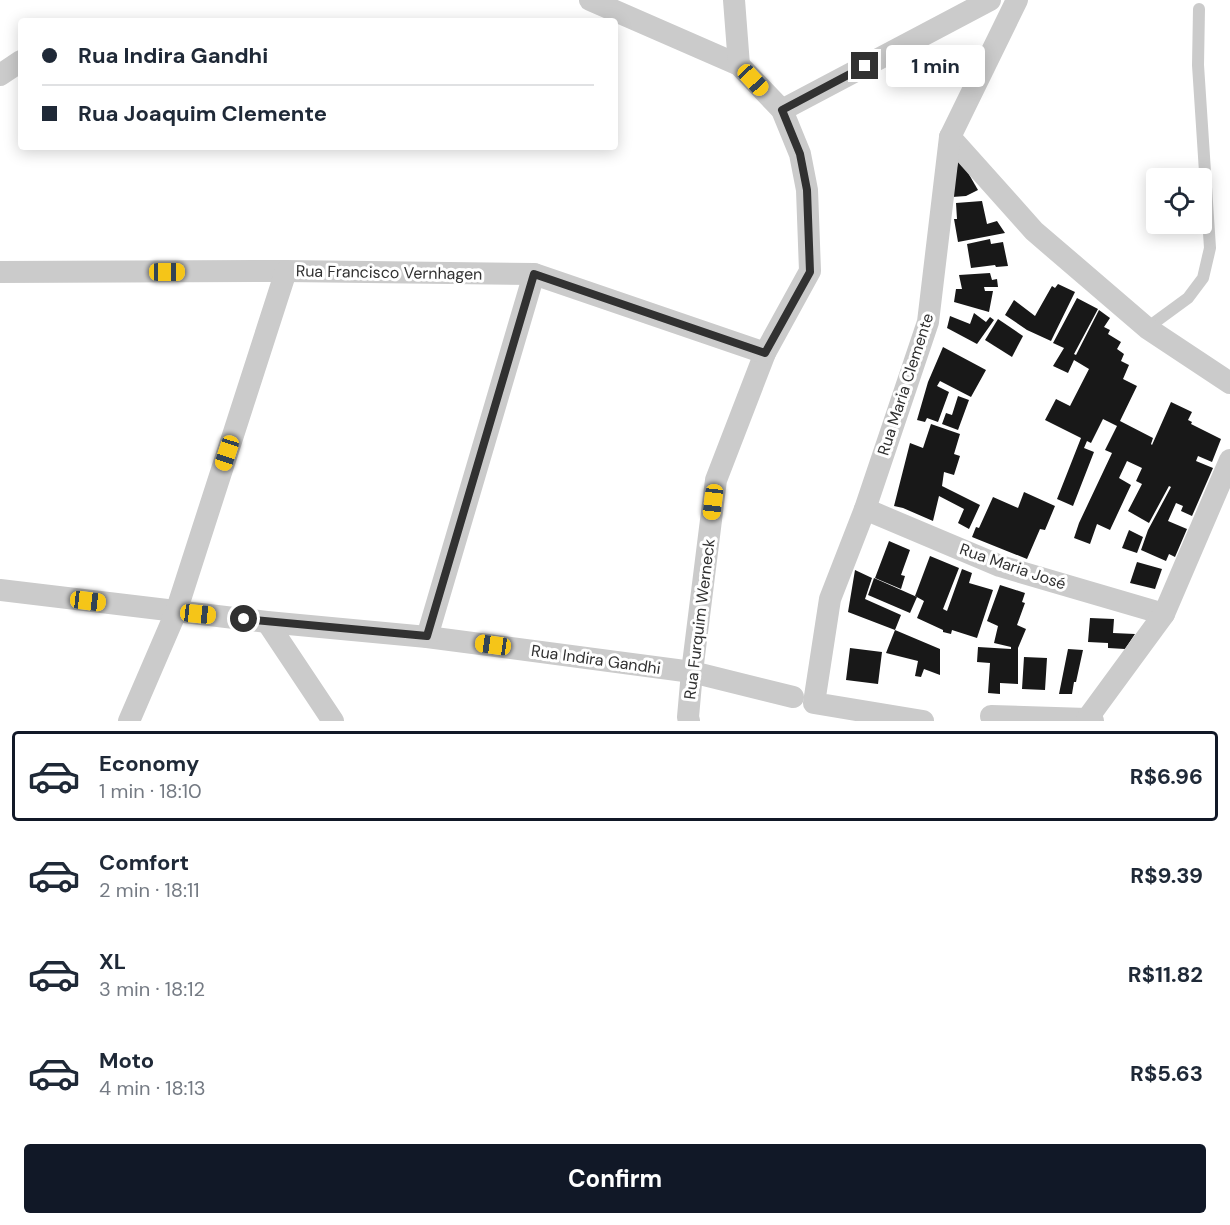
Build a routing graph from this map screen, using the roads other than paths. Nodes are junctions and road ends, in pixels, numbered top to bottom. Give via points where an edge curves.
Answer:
1 (590, 0) edge
2 (734, 0) edge
3 (990, 0) edge
4 (1017, 0) edge
5 (1199, 9) dead end
6 (18, 63) edge
7 (739, 65) junction
8 (0, 75) edge
9 (782, 110) junction
10 (950, 137) junction
11 (286, 271) junction
12 (0, 272) edge
13 (534, 274) junction
14 (1147, 328) junction
15 (765, 353) junction
16 (1230, 383) edge
17 (1230, 460) edge
18 (865, 508) junction
19 (0, 590) edge
20 (176, 612) junction
21 (1164, 614) junction
22 (267, 622) junction
23 (427, 636) junction
24 (692, 672) junction
25 (803, 700) junction
26 (991, 716) dead end
27 (1090, 720) edge
28 (129, 721) edge
29 (333, 721) edge
30 (689, 721) edge
31 (922, 721) edge

1 - 7 street
2 - 7 street
3 - 9 street
4 - 10 street, Rua Maria Clemente
5 - 14 lane via 1198,65 1210,248 1203,278 1188,298
6 - 8 street
7 - 9 street
9 - 15 street, Rua Furquim Werneck via 800,154 807,190 810,272
10 - 14 street via 1034,231
10 - 18 street, Rua Maria Clemente via 928,322
11 - 12 street, Rua Francisco Vernhagen
11 - 13 street, Rua Francisco Vernhagen
11 - 20 street
13 - 15 street, Rua Francisco Vernhagen
13 - 23 street
14 - 16 street
15 - 24 street, Rua Furquim Werneck via 716,480
17 - 21 street
18 - 21 street, Rua Maria José via 1000,566
18 - 25 street, Rua Maria Clemente via 830,599
19 - 20 street, Rua Indira Gandhi
20 - 22 street, Rua Indira Gandhi
20 - 28 street
21 - 27 street
22 - 23 street, Rua Indira Gandhi
22 - 29 street
23 - 24 street, Rua Indira Gandhi
24 - 25 street, Rua Indira Gandhi
24 - 30 street, Rua Furquim Werneck
25 - 31 street, Rua Indira Gandhi
26 - 27 street

